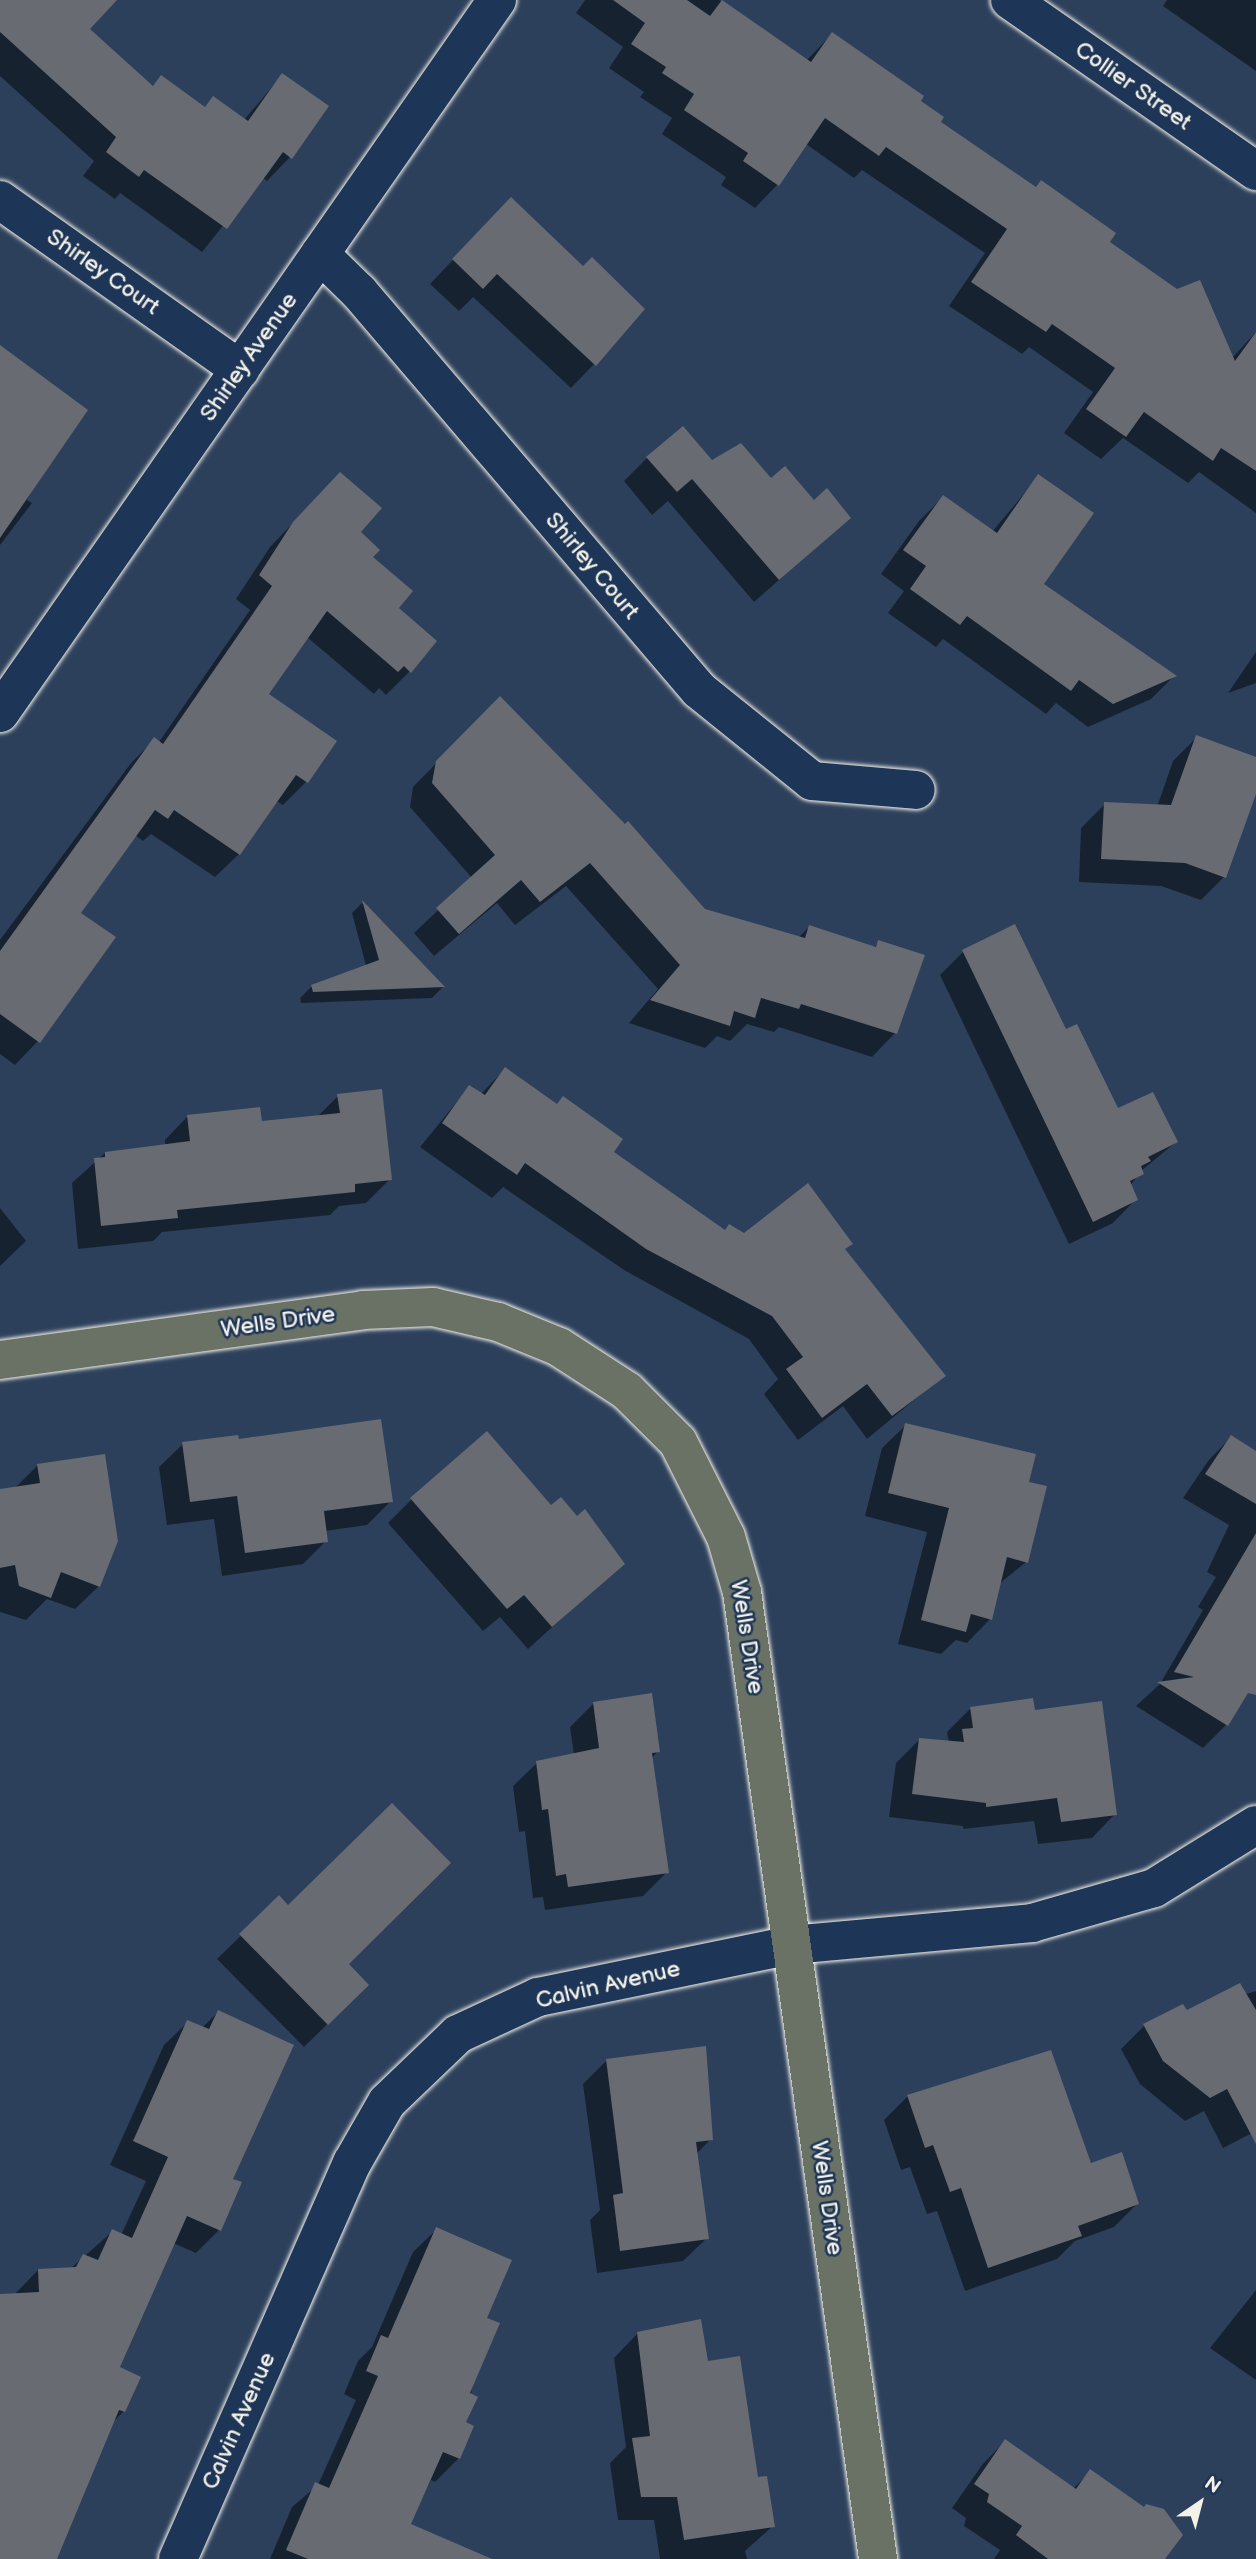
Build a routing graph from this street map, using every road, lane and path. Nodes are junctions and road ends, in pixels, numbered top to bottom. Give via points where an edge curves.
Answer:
1 (497, 0) edge
2 (1010, 0) edge
3 (1256, 171) edge
4 (0, 200) edge
5 (320, 254) junction
6 (240, 369) junction
7 (0, 713) edge
8 (916, 790) dead end
9 (0, 1360) edge
10 (1256, 1825) edge
11 (791, 1945) junction
12 (178, 2559) edge
13 (878, 2559) edge

1 - 5 street, Shirley Avenue
2 - 3 street, Collier Street
4 - 6 street, Shirley Court
5 - 6 street, Shirley Avenue
5 - 8 street, Shirley Court via 359,292 699,691 812,781
6 - 7 street, Shirley Avenue
9 - 11 main road, Wells Drive via 363,1310 433,1307 498,1322 559,1347 627,1391 678,1442 726,1537 742,1592
10 - 11 street, Calvin Avenue via 1154,1888 1031,1923
11 - 12 street, Calvin Avenue via 538,1997 458,2034 387,2102 352,2163
11 - 13 main road, Wells Drive

